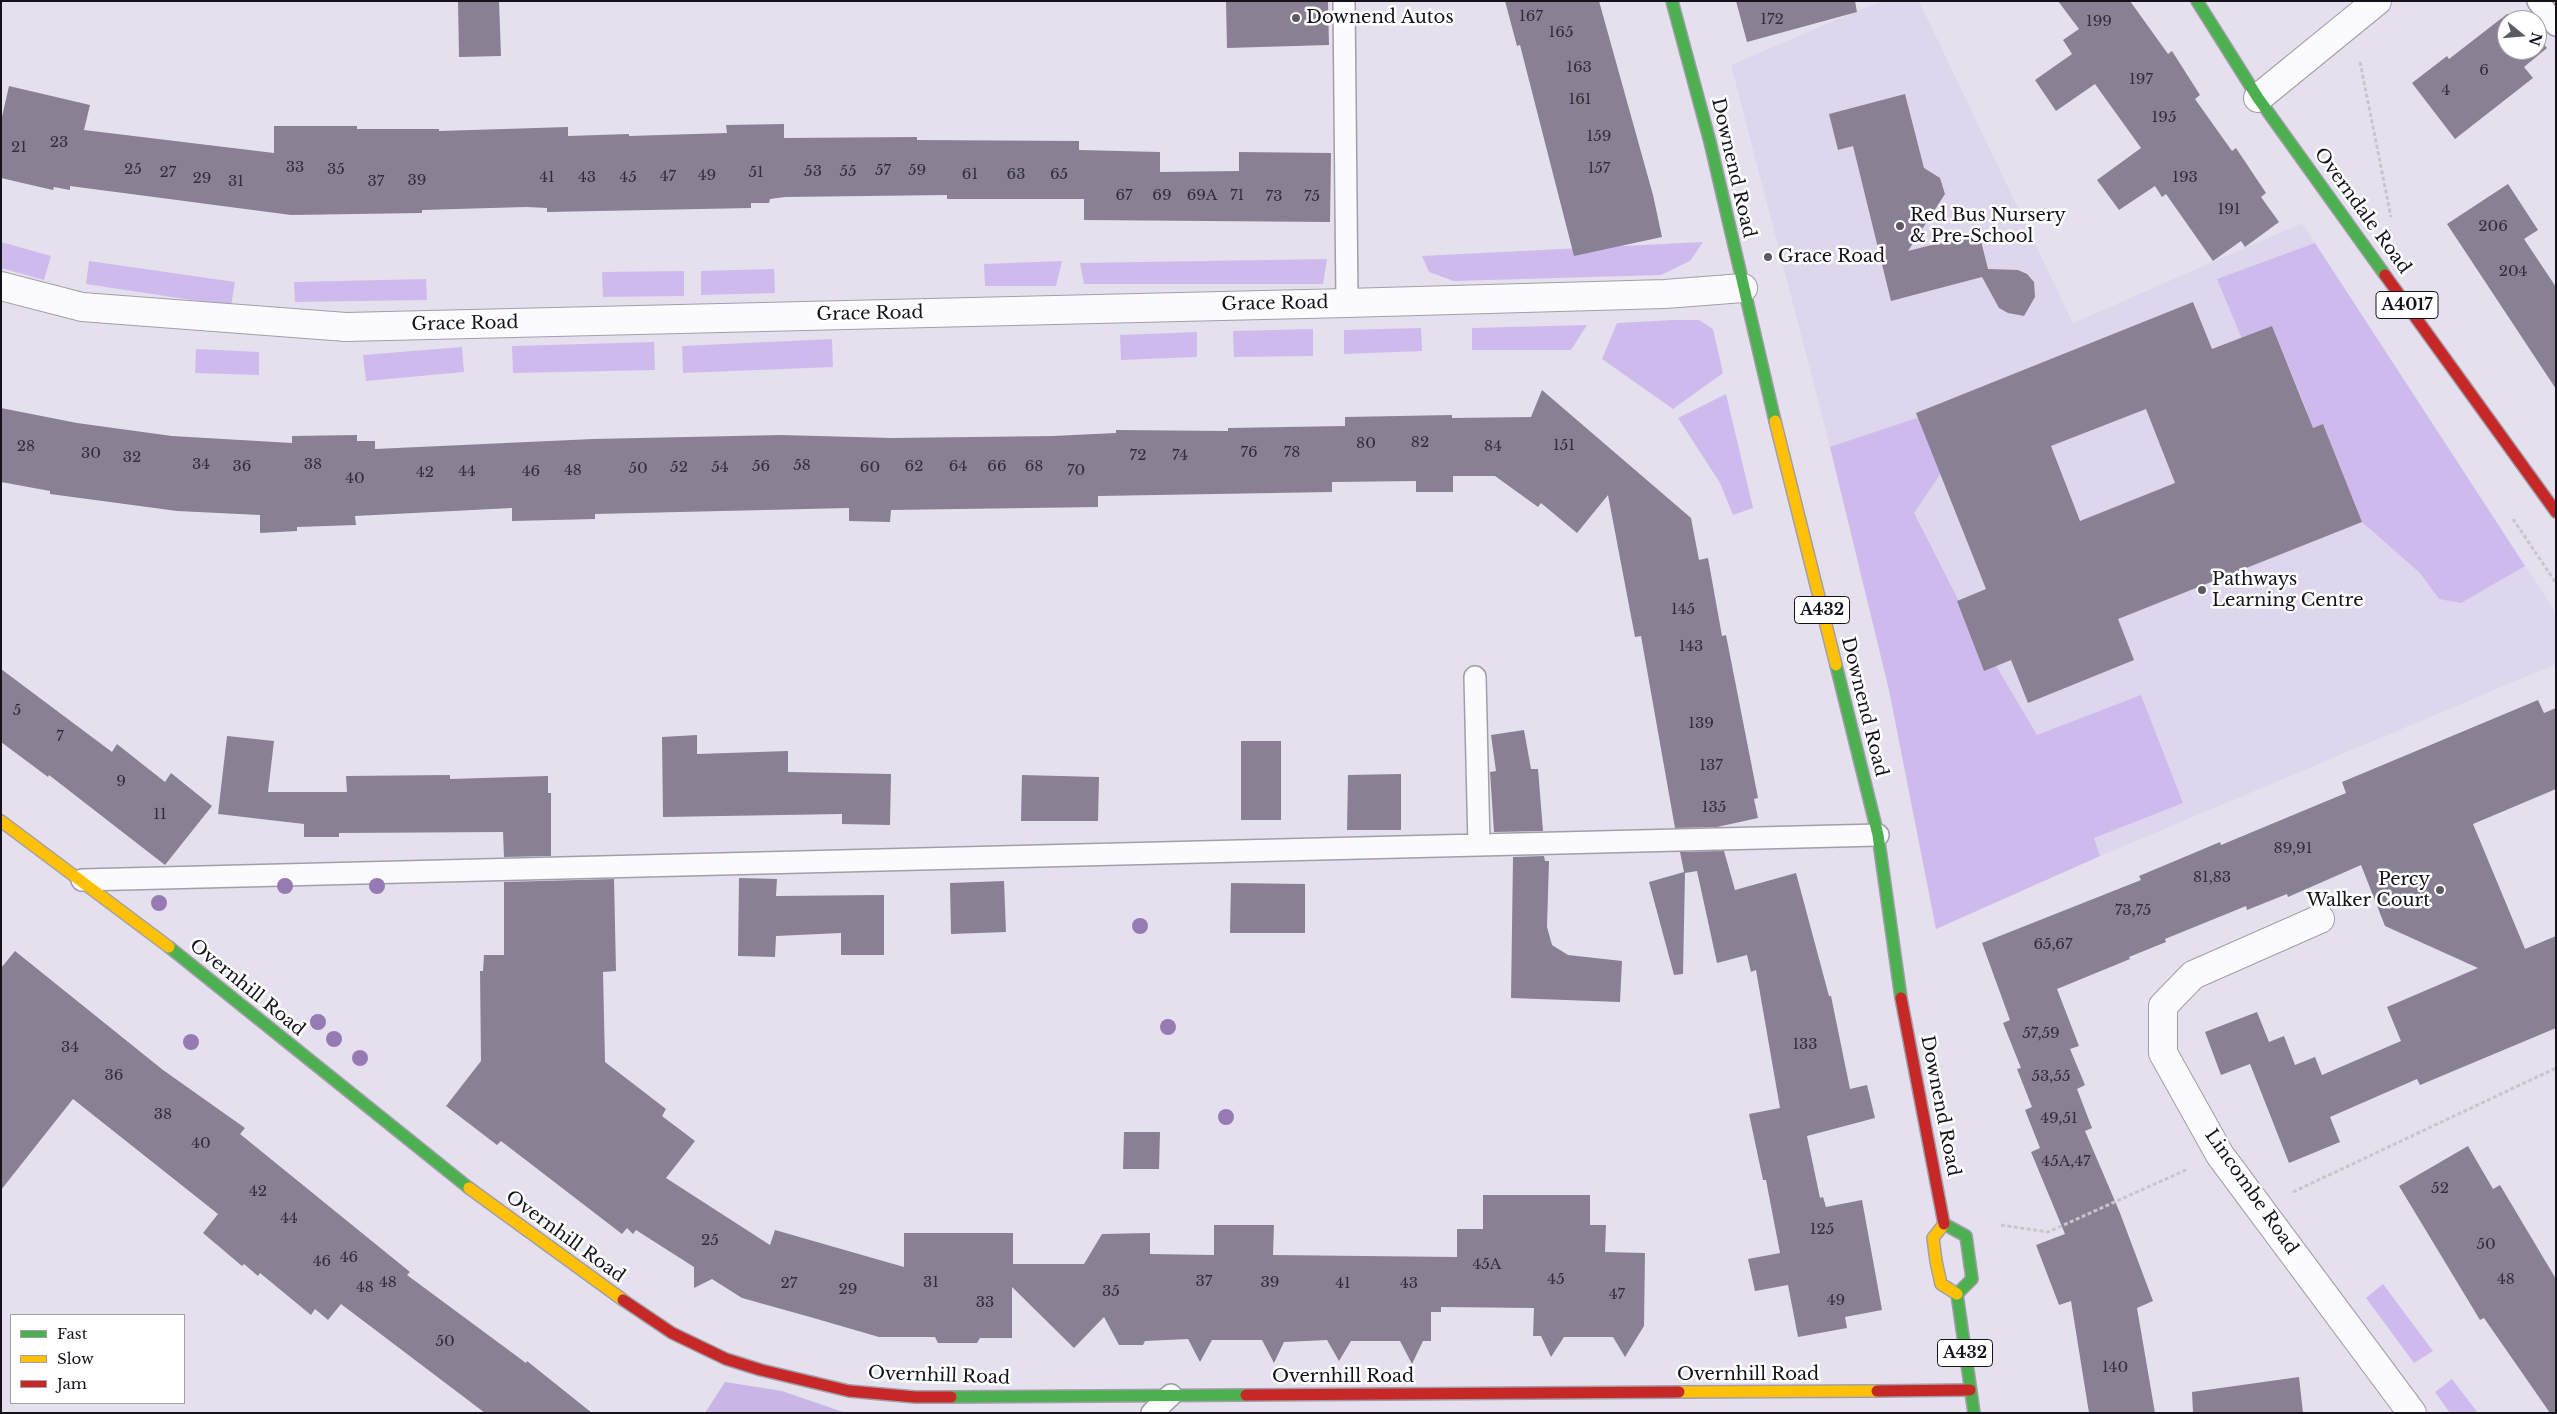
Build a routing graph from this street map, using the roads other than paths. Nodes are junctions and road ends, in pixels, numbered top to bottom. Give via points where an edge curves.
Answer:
1 (1344, 1) edge
2 (1672, 1) edge
3 (2197, 1) edge
4 (2377, 1) edge
5 (2538, 1) edge
6 (2556, 25) edge
7 (2258, 98) junction
8 (1, 286) edge
9 (1743, 288) junction
10 (1347, 303) junction
11 (2556, 512) edge
12 (1475, 677) dead end
13 (1, 821) edge
14 (1878, 836) junction
15 (1479, 845) junction
16 (82, 880) junction
17 (2320, 919) dead end
18 (1944, 1224) junction
19 (1957, 1294) junction
20 (1970, 1390) junction
21 (1171, 1395) junction
22 (1152, 1413) edge
23 (1974, 1413) edge
24 (2412, 1413) edge

1 - 10 lane
2 - 9 main road, Downend Road / A432 via 1710,142
3 - 7 main road, Overndale Road / A4017
4 - 7 street
5 - 6 lane
7 - 11 main road, Overndale Road / A4017
8 - 10 street, Grace Road via 82,307 346,327
9 - 10 street, Grace Road via 1665,294
9 - 14 main road, Downend Road / A432
12 - 15 lane
13 - 16 main road, Overnhill Road
14 - 15 lane
14 - 18 main road, Downend Road / A432 via 1894,960
15 - 16 lane
16 - 21 main road, Overnhill Road via 438,1165 634,1309 700,1347 762,1370 813,1384 882,1394
17 - 24 street, Lincombe Road via 2193,975 2163,1006 2163,1053 2220,1154
18 - 19 main road via 1933,1238 1937,1268 1941,1284
18 - 19 main road via 1966,1236 1972,1279
19 - 20 main road, A432
20 - 21 main road, Overnhill Road
20 - 23 main road, A432
21 - 22 lane

